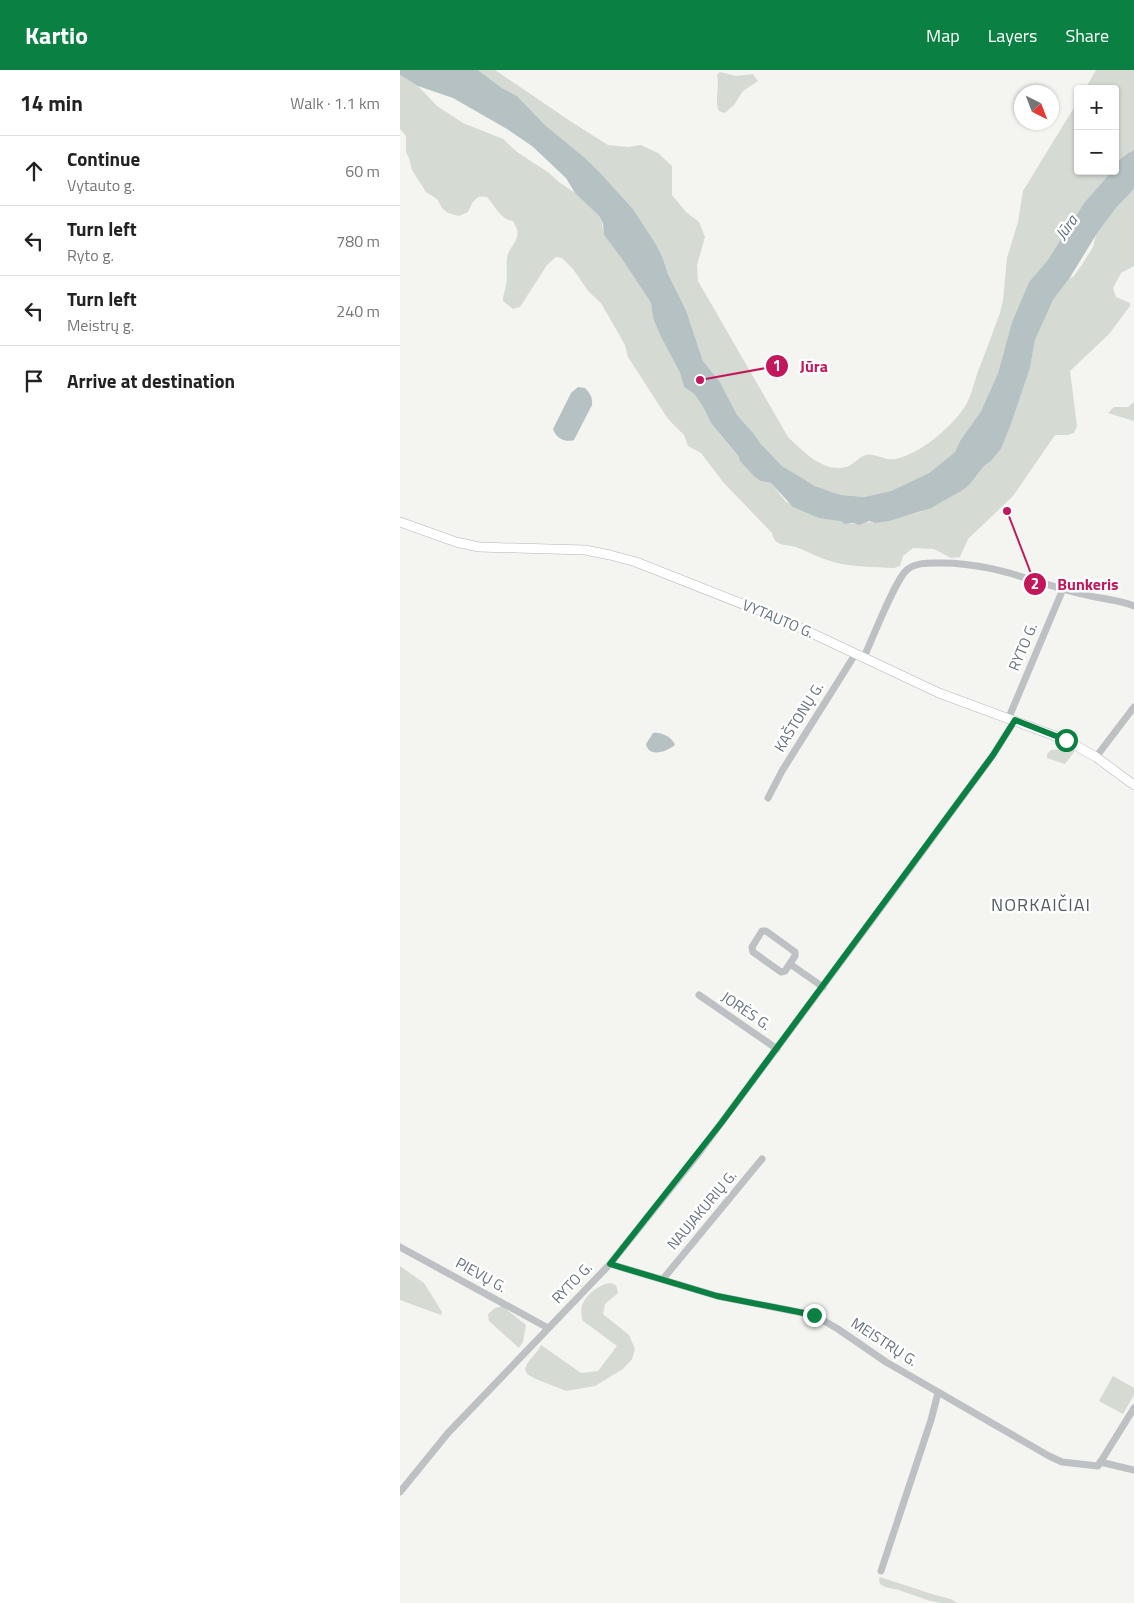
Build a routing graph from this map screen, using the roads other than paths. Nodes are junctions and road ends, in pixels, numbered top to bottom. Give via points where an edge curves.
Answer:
1 (400, 522) edge
2 (1063, 589) junction
3 (1134, 606) edge
4 (860, 655) junction
5 (1134, 708) edge
6 (1012, 719) junction
7 (1096, 757) junction
8 (1134, 785) edge
9 (768, 798) dead end
10 (790, 964) junction
11 (823, 987) junction
12 (699, 995) dead end
13 (777, 1049) junction
14 (762, 1159) dead end
15 (400, 1247) edge
16 (610, 1264) junction
17 (663, 1279) junction
18 (548, 1328) junction
19 (938, 1393) junction
20 (1134, 1408) edge
21 (1100, 1462) junction
22 (1134, 1470) edge
23 (400, 1492) edge
24 (881, 1571) dead end

1 - 4 main road, VYTAUTO G. via 479,547 569,549 623,558 756,609
2 - 3 street, KAŠTONŲ G.
2 - 4 street, KAŠTONŲ G. via 980,565 933,563 914,566 899,579
2 - 6 street, RYTO G.
4 - 6 main road, VYTAUTO G. via 939,693
4 - 9 street, KAŠTONŲ G. via 816,716
5 - 7 street
6 - 7 main road, VYTAUTO G. via 1066,740
6 - 11 street, RYTO G. via 993,755
7 - 8 main road, VYTAUTO G.
10 - 10 street via 781,972 753,952 752,947 762,931 795,952
10 - 11 street
11 - 13 street, RYTO G.
12 - 13 street, JORĖS G.
13 - 16 street, RYTO G.
14 - 17 street, NAUJAKURIŲ G.
15 - 18 street, PIEVŲ G.
16 - 17 street, MEISTRŲ G.
16 - 18 street, RYTO G.
17 - 19 street, MEISTRŲ G. via 717,1296 814,1315
18 - 23 street, RYTO G. via 448,1433
19 - 21 street, MEISTRŲ G. via 1062,1462 1098,1466
19 - 24 street
20 - 21 street
21 - 22 street

